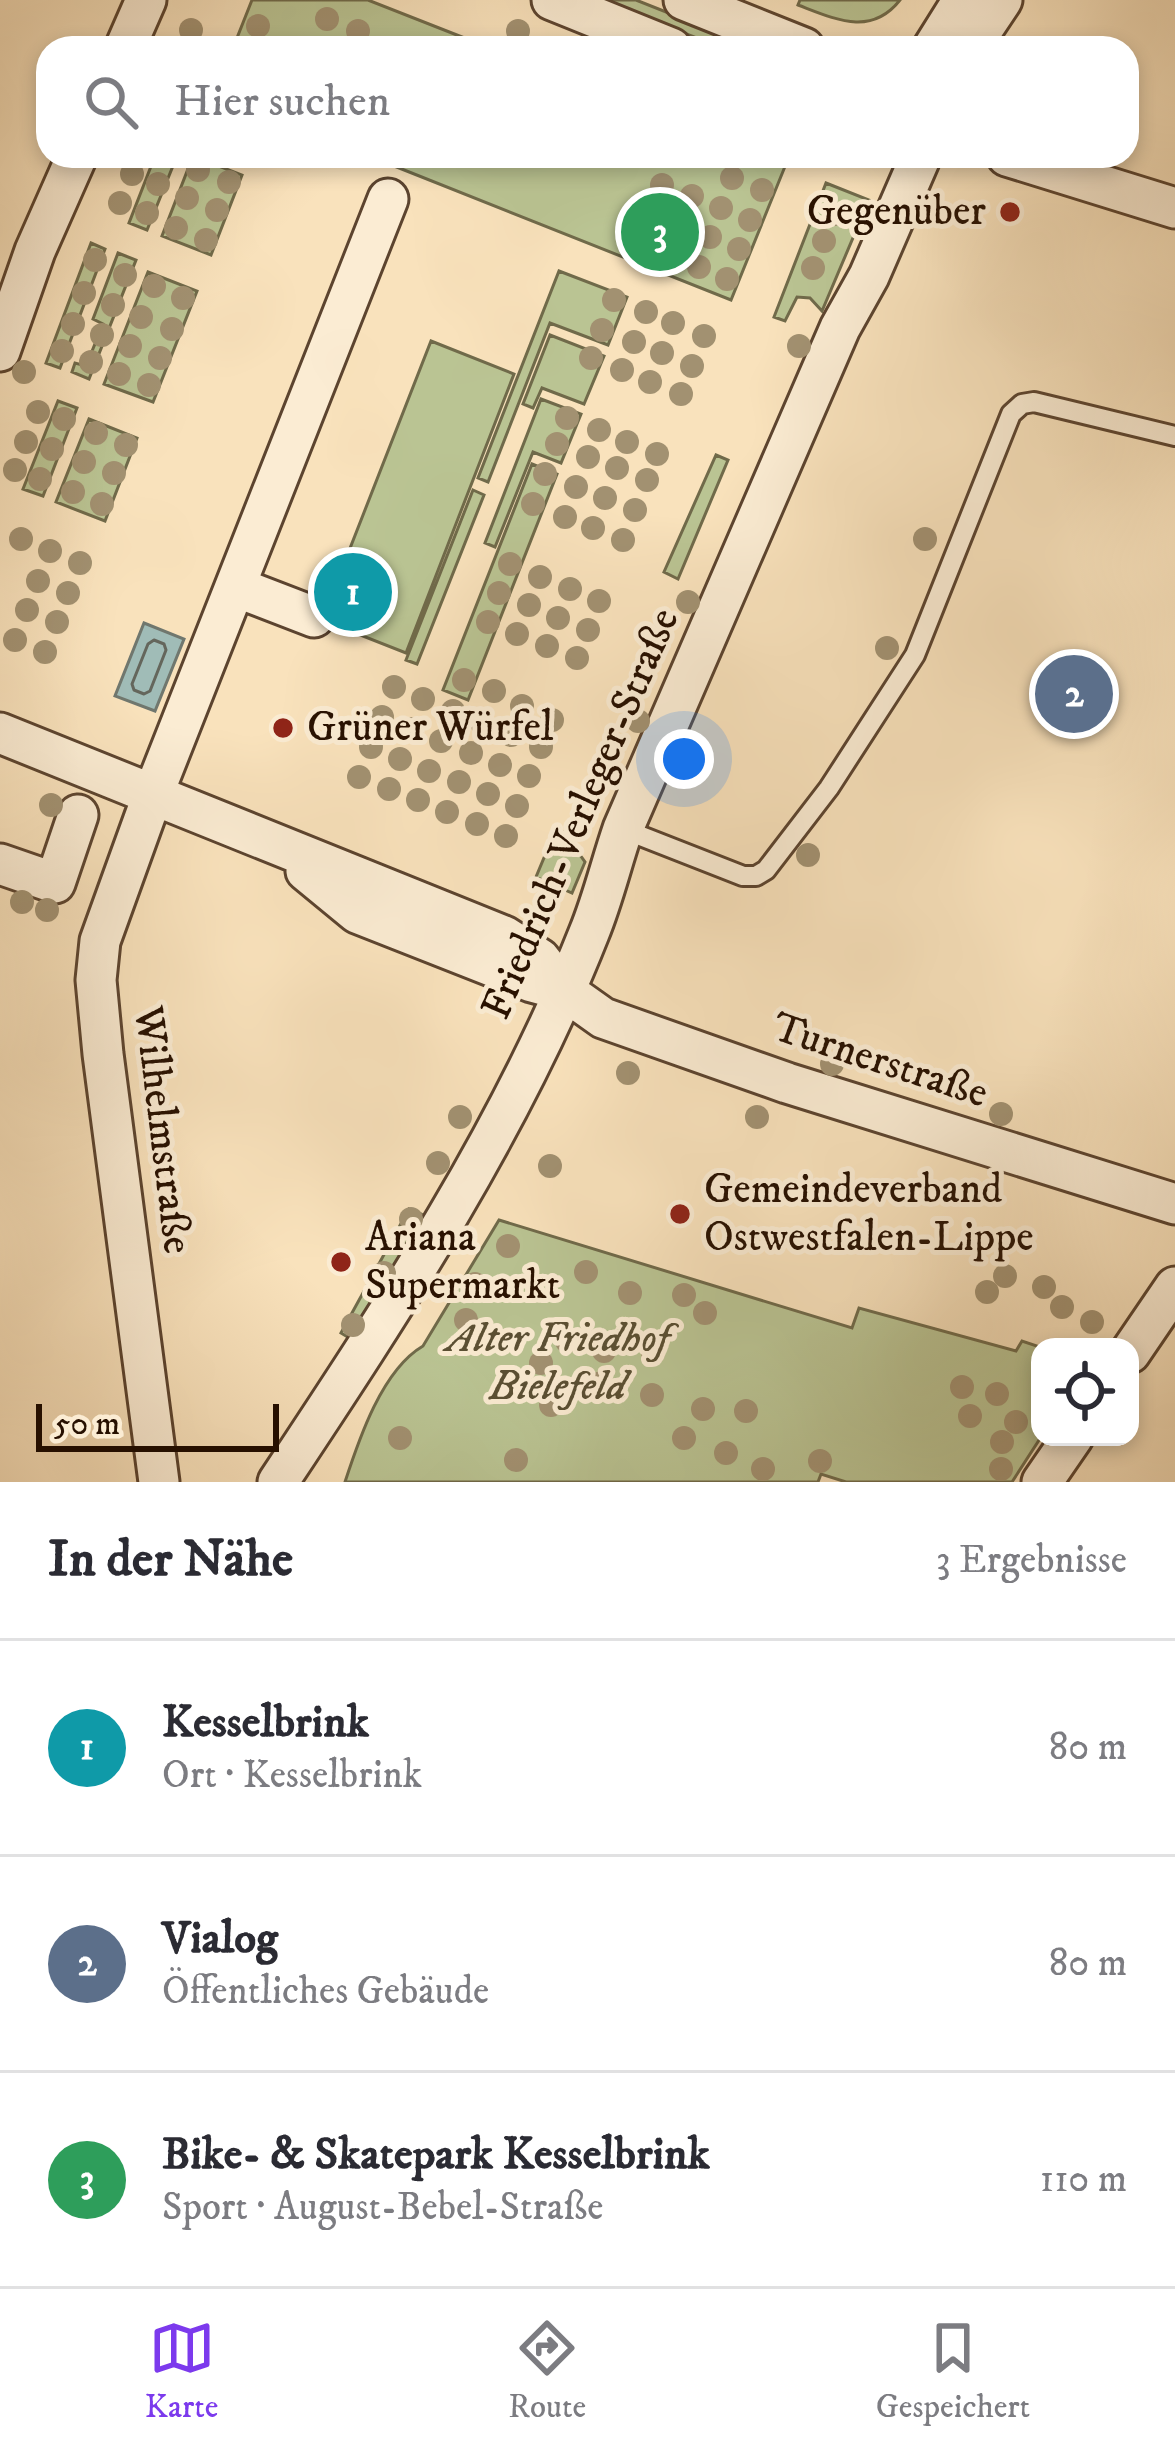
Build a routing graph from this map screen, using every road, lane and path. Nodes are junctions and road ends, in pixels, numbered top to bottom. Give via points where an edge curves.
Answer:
1 (146, 0) edge
2 (552, 0) edge
3 (684, 0) edge
4 (963, 0) edge
5 (1001, 0) edge
6 (130, 36) edge
7 (641, 36) edge
8 (774, 36) edge
9 (940, 36) edge
10 (978, 36) edge
11 (71, 168) edge
12 (916, 168) edge
13 (1045, 168) edge
14 (388, 199) dead end
15 (1175, 208) edge
16 (0, 351) edge
17 (1175, 436) edge
18 (236, 587) junction
19 (314, 617) dead end
20 (0, 733) edge
21 (152, 797) junction
22 (78, 815) dead end
23 (623, 829) junction
24 (0, 864) edge
25 (565, 991) junction
26 (1175, 1204) edge
27 (1175, 1287) edge
28 (1139, 1340) edge
29 (1066, 1446) edge
30 (159, 1482) edge
31 (278, 1482) edge
32 (1042, 1482) edge

1 - 6 street
2 - 7 street
3 - 8 street
4 - 9 street
5 - 10 street
11 - 16 street
12 - 23 street, Friedrich-Verleger-Straße
13 - 15 street
14 - 18 street, Wilhelmstraße
17 - 23 lane via 1034,402 1011,414 915,655 764,872 743,876
18 - 19 street
18 - 21 street, Wilhelmstraße
20 - 21 street, Turnerstraße
21 - 25 street, Turnerstraße via 516,942
21 - 30 street, Wilhelmstraße via 97,960
22 - 24 street via 55,883
23 - 25 street, Friedrich-Verleger-Straße
25 - 26 street, Turnerstraße via 603,1018 658,1040
25 - 31 street, Friedrich-Verleger-Straße via 454,1209
27 - 28 street
29 - 32 street

